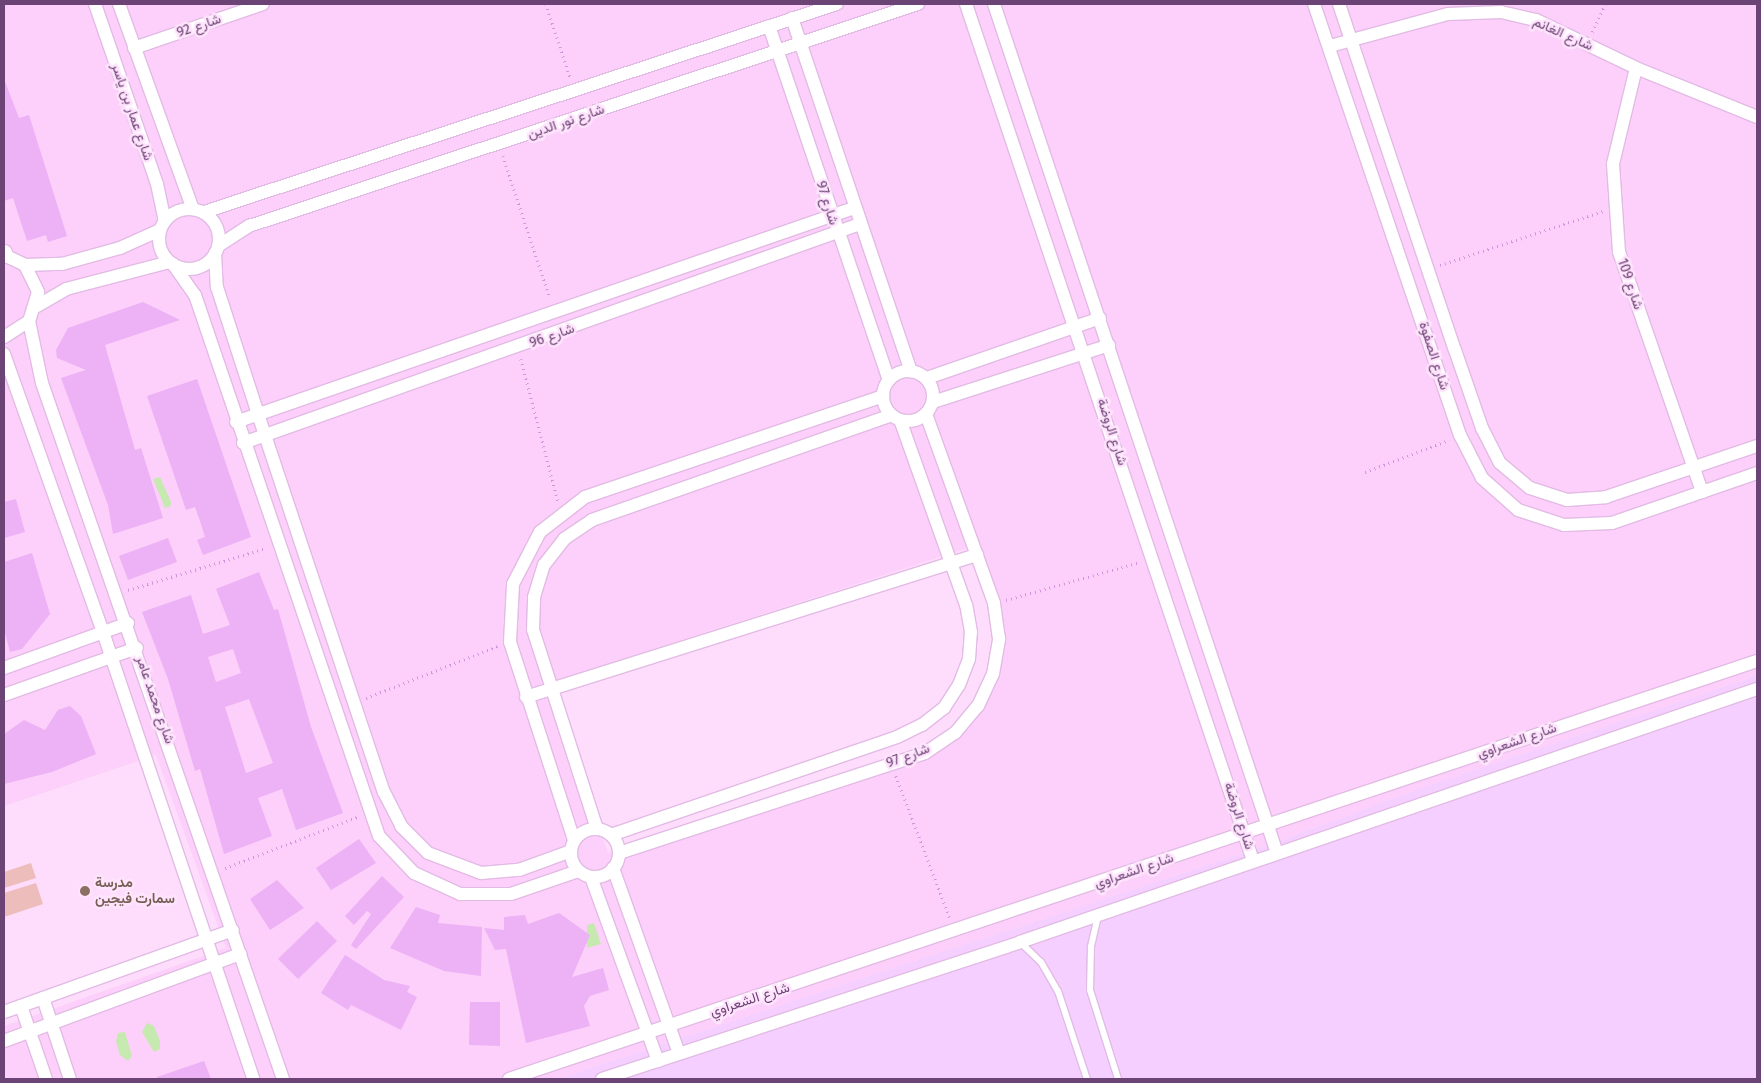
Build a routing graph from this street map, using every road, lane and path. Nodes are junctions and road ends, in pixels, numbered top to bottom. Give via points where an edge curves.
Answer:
1 (95, 4) edge
2 (120, 4) edge
3 (264, 4) edge
4 (546, 4) edge
5 (837, 4) edge
6 (918, 4) edge
7 (966, 4) edge
8 (994, 4) edge
9 (1314, 4) edge
10 (1339, 4) edge
11 (1606, 4) edge
12 (792, 18) junction
13 (769, 26) junction
14 (1352, 39) junction
15 (800, 43) junction
16 (1586, 44) junction
17 (1330, 46) junction
18 (134, 48) junction
19 (777, 51) junction
20 (1636, 68) junction
21 (574, 90) junction
22 (1757, 117) edge
23 (499, 145) junction
24 (854, 208) junction
25 (1612, 208) junction
26 (198, 211) junction
27 (831, 216) junction
28 (860, 224) junction
29 (163, 226) junction
30 (837, 232) junction
31 (216, 250) junction
32 (4, 254) edge
33 (172, 263) junction
34 (25, 265) junction
35 (1427, 270) junction
36 (37, 306) junction
37 (554, 312) junction
38 (1100, 318) junction
39 (29, 322) junction
40 (1077, 326) junction
41 (4, 336) edge
42 (1109, 346) junction
43 (518, 348) junction
44 (1086, 353) junction
45 (4, 354) edge
46 (910, 371) junction
47 (926, 378) junction
48 (889, 380) junction
49 (883, 396) junction
50 (933, 402) junction
51 (258, 414) junction
52 (926, 414) junction
53 (895, 418) junction
54 (236, 422) junction
55 (1460, 435) junction
56 (265, 436) junction
57 (243, 443) junction
58 (1757, 446) edge
59 (1694, 468) junction
60 (1364, 472) dead end
61 (1757, 474) edge
62 (1702, 492) junction
63 (561, 512) junction
64 (277, 545) junction
65 (977, 555) junction
66 (1153, 558) junction
67 (952, 563) junction
68 (118, 592) junction
69 (994, 603) junction
70 (128, 623) junction
71 (103, 632) junction
72 (510, 642) junction
73 (137, 648) junction
74 (112, 658) junction
75 (1757, 661) edge
76 (4, 668) edge
77 (1757, 689) edge
78 (549, 690) junction
79 (4, 695) edge
80 (526, 697) junction
81 (355, 702) junction
82 (891, 763) junction
83 (368, 813) junction
84 (1268, 825) junction
85 (597, 829) junction
86 (1244, 833) junction
87 (611, 835) junction
88 (573, 846) junction
89 (619, 853) junction
90 (1277, 853) junction
91 (1253, 861) junction
92 (613, 868) junction
93 (578, 871) junction
94 (214, 872) junction
95 (591, 877) junction
96 (1098, 915) junction
97 (233, 930) junction
98 (956, 932) junction
99 (206, 940) junction
100 (1020, 942) junction
101 (242, 954) junction
102 (214, 963) junction
103 (43, 998) junction
104 (21, 1006) junction
105 (4, 1012) edge
106 (51, 1024) junction
107 (669, 1026) junction
108 (29, 1032) junction
109 (648, 1033) junction
110 (4, 1041) edge
111 (678, 1053) junction
112 (658, 1061) junction
113 (46, 1079) edge
114 (70, 1079) edge
115 (253, 1079) edge
116 (284, 1079) edge
117 (509, 1079) edge
118 (602, 1079) edge
119 (1087, 1079) edge
120 (1118, 1079) edge

1 - 29 street, شارع عمار بن ياسر via 157,184
2 - 18 street, شارع عمار بن ياسر
3 - 18 street, شارع 92
4 - 21 path
5 - 12 street, شارع نور الدين
6 - 15 street, شارع نور الدين
7 - 40 street, شارع الروضة
8 - 38 street, شارع الروضة
9 - 17 street, شارع الصفوة
10 - 14 street, شارع الصفوة
11 - 16 path
12 - 13 street, شارع نور الدين
12 - 15 street, شارع 97
13 - 19 street, شارع 97
13 - 21 street, شارع نور الدين
14 - 16 street, شارع الغانم via 1448,14 1483,11 1536,20
14 - 17 street, شارع الغانم
14 - 35 street, شارع الصفوة
15 - 19 street, شارع نور الدين
15 - 24 street, شارع 97
16 - 20 street, شارع الغانم
17 - 55 street, شارع الصفوة
18 - 26 street, شارع عمار بن ياسر
19 - 23 street, شارع نور الدين
19 - 27 street, شارع 97
20 - 22 street, شارع الغانم
20 - 25 street, شارع 109 via 1620,121
21 - 26 street, شارع نور الدين
23 - 31 street, شارع نور الدين via 249,226
23 - 37 path
24 - 27 street, شارع 96
24 - 28 street, شارع 97
25 - 35 path
25 - 59 street, شارع 109 via 1619,252
26 - 29 street via 177,211
26 - 31 street via 216,226
27 - 30 street, شارع 97
27 - 37 street, شارع 96
28 - 30 street, شارع 96
28 - 46 street, شارع 97
29 - 33 street via 162,250
29 - 34 street via 120,248 62,264
30 - 43 street, شارع 96
30 - 48 street, شارع 97
31 - 33 street via 196,267
31 - 51 street via 217,287
32 - 34 street
33 - 36 street via 66,289
33 - 54 street via 195,295
34 - 36 street via 36,283
35 - 59 street, شارع الصفوة via 1482,428 1500,463 1530,488 1567,500 1606,496
36 - 39 street
37 - 51 street, شارع 96
38 - 40 street
38 - 42 street, شارع الروضة
39 - 41 street
39 - 68 street, شارع محمد عامر via 42,383
40 - 44 street, شارع الروضة
40 - 47 street
42 - 44 street
42 - 84 street, شارع الروضة
43 - 56 street, شارع 96
43 - 63 path
44 - 50 street
44 - 66 street, شارع الروضة
45 - 71 street, شارع محمد عامر
46 - 47 street
46 - 48 street
47 - 50 street
48 - 49 street
49 - 53 street
49 - 63 street via 585,496
50 - 52 street
51 - 54 street, شارع 96
51 - 56 street
52 - 53 street via 914,421
52 - 65 street, شارع 97
53 - 67 street, شارع 97
53 - 78 street via 592,520 564,539 544,565 534,597 534,630
54 - 57 street
55 - 60 path
55 - 62 street, شارع الصفوة via 1482,478 1518,510 1564,526 1612,523
56 - 57 street, شارع 96
56 - 81 street
57 - 64 street
58 - 59 street, شارع الصفوة
59 - 62 street, شارع 109
61 - 62 street, شارع الصفوة
63 - 72 street via 540,532 520,566 508,612
64 - 68 path
64 - 83 street
65 - 67 street
65 - 69 street, شارع 97
66 - 69 path
66 - 86 street, شارع الروضة
67 - 78 street
67 - 87 street, شارع 97 via 971,632 969,659 960,685 944,708 922,725
68 - 70 street, شارع محمد عامر
69 - 82 street, شارع 97 via 997,648 993,674 978,706 954,733 932,748
70 - 71 street
70 - 73 street, شارع محمد عامر
71 - 74 street, شارع محمد عامر
71 - 76 street
72 - 80 street
72 - 81 path
73 - 74 street
73 - 94 street, شارع محمد عامر
74 - 79 street
74 - 99 street, شارع محمد عامر
75 - 84 street, شارع الشعراوي
77 - 90 street, شارع الشعراوي
78 - 80 street
78 - 85 street
80 - 88 street
81 - 88 street via 391,810 428,853 462,869 500,873
82 - 89 street, شارع 97
82 - 98 path
83 - 93 street via 395,856 414,873 460,894 511,894
83 - 94 path
84 - 86 street, شارع الشعراوي
84 - 90 street, شارع الروضة
85 - 87 street
85 - 88 street via 584,832
86 - 91 street, شارع الروضة
86 - 98 street, شارع الشعراوي
87 - 89 street
88 - 93 street
89 - 92 street
90 - 91 street, شارع الشعراوي
91 - 96 street, شارع الشعراوي
92 - 95 street
92 - 107 street
93 - 95 street
94 - 97 street, شارع محمد عامر
95 - 109 street
96 - 100 street, شارع الشعراوي
96 - 120 lane via 1091,947 1090,990
97 - 99 street
97 - 101 street, شارع محمد عامر
98 - 107 street, شارع الشعراوي
99 - 102 street, شارع محمد عامر
99 - 103 street
100 - 111 street, شارع الشعراوي
100 - 119 lane via 1041,962 1058,991
101 - 102 street
101 - 116 street, شارع محمد عامر
102 - 106 street
102 - 115 street, شارع محمد عامر
103 - 104 street
103 - 106 street
104 - 105 street
104 - 108 street
106 - 108 street
106 - 114 street
107 - 109 street, شارع الشعراوي
107 - 111 street
108 - 110 street
108 - 113 street
109 - 112 street
109 - 117 street, شارع الشعراوي
111 - 112 street, شارع الشعراوي
112 - 118 street, شارع الشعراوي

